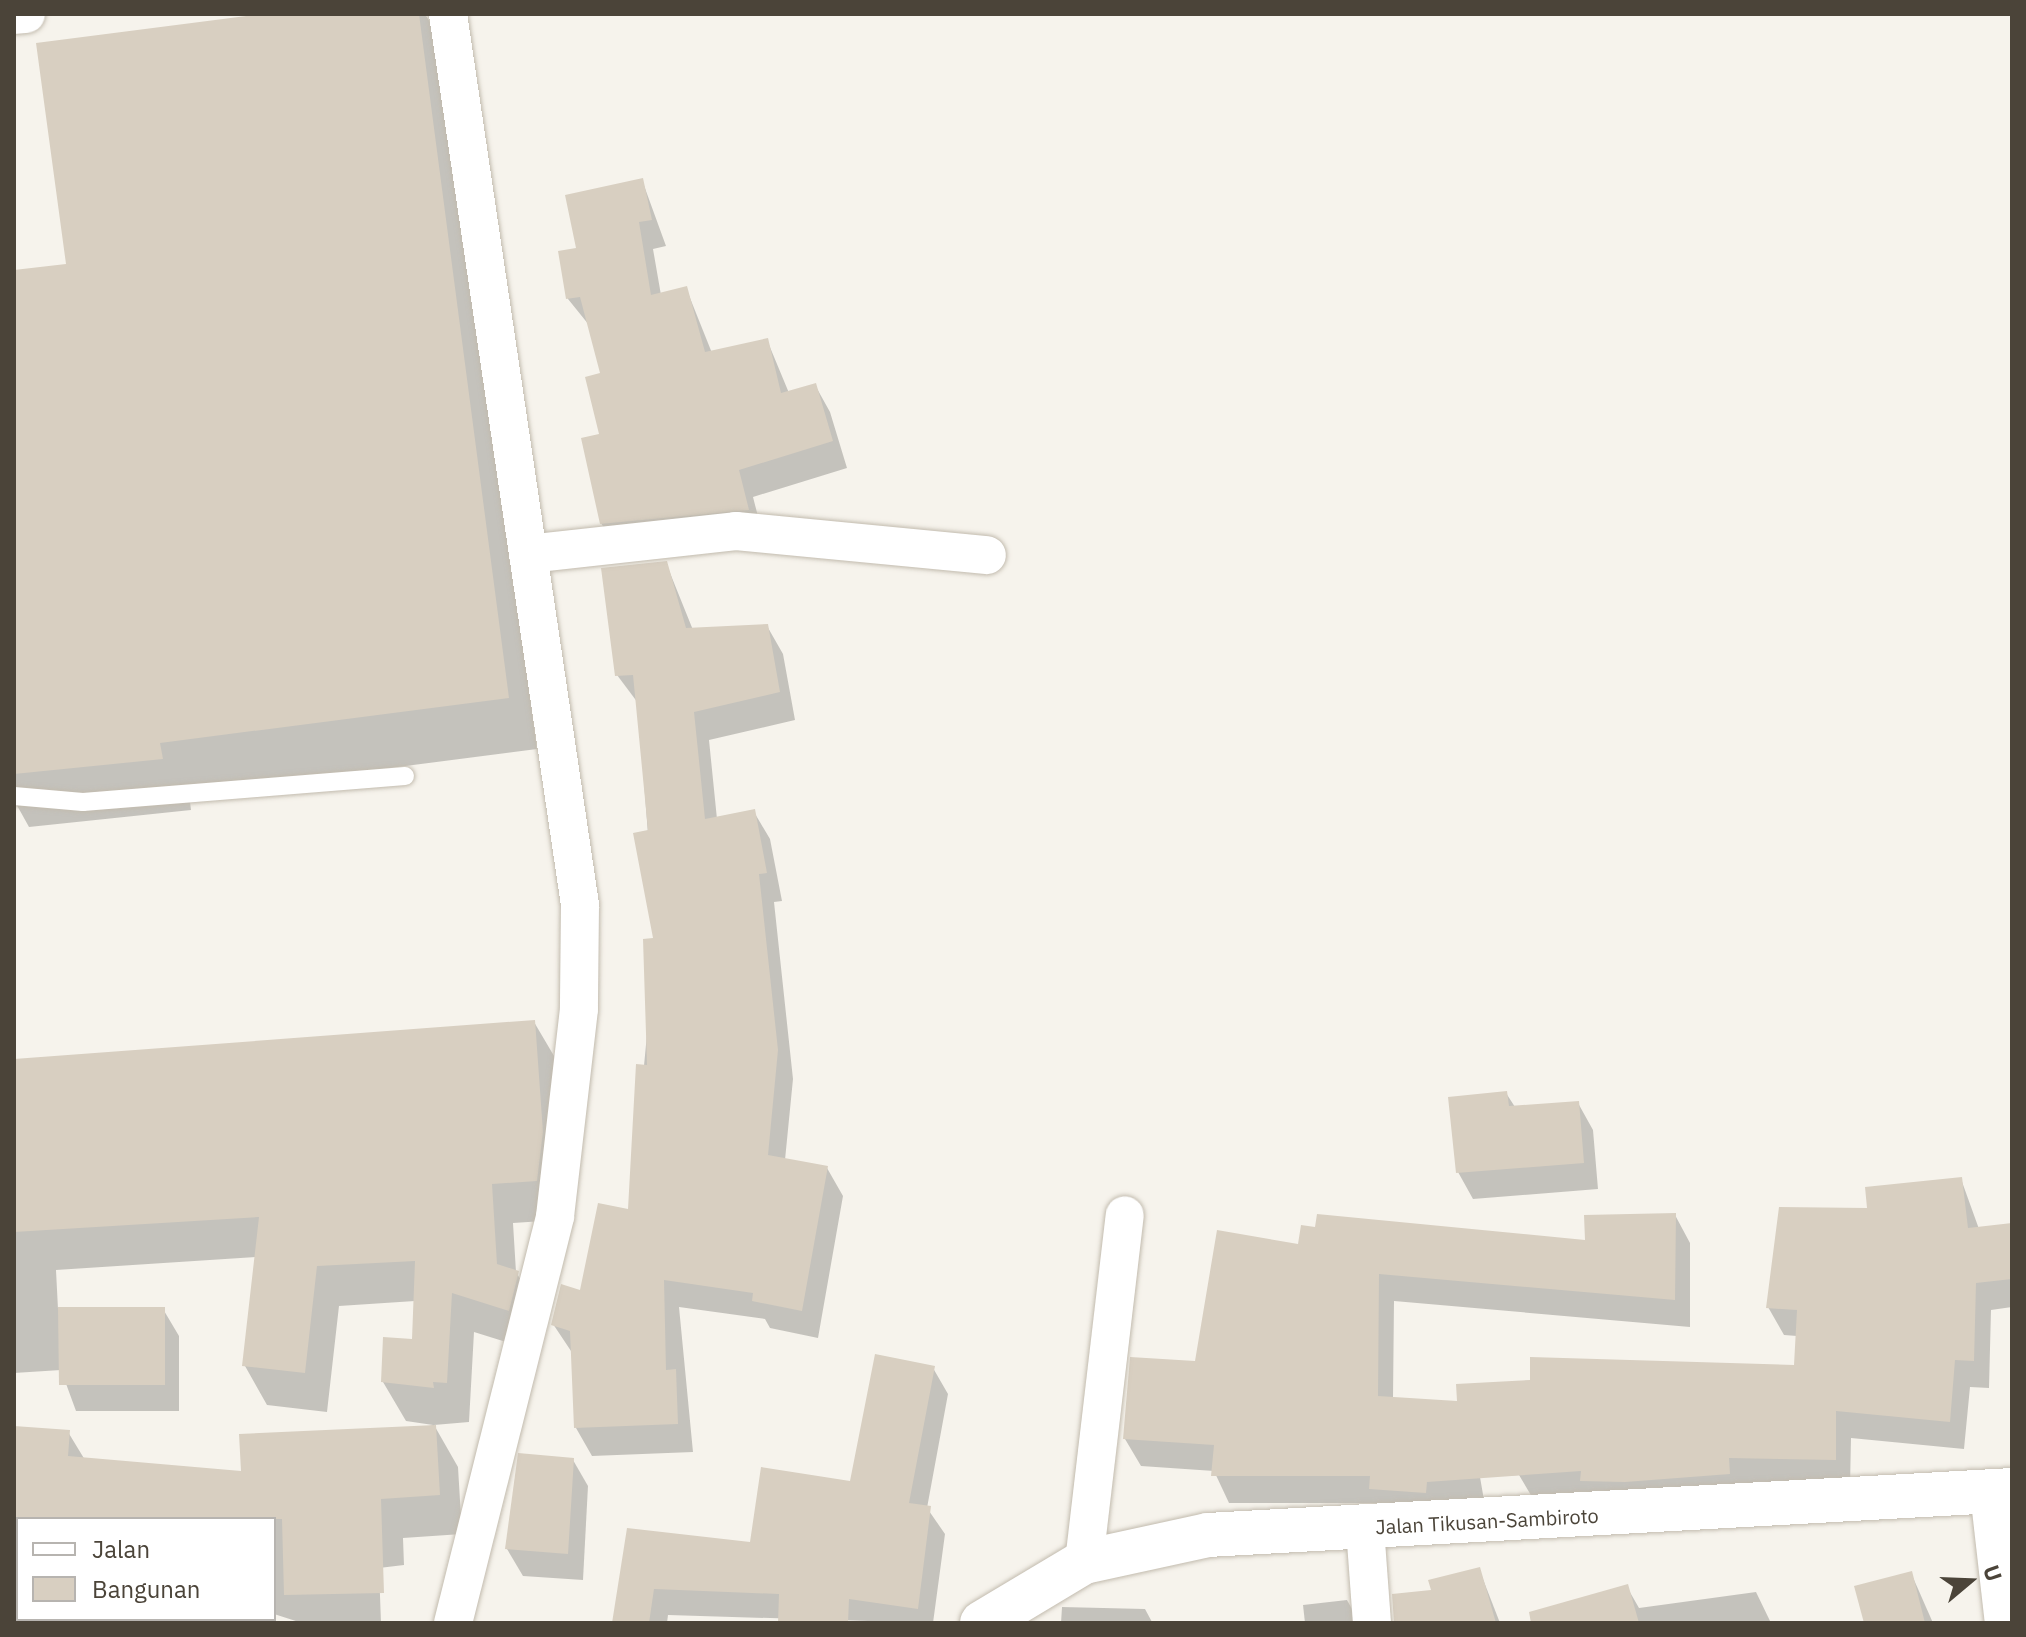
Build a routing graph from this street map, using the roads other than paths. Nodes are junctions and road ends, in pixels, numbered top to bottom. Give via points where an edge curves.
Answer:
1 (26, 14) edge
2 (448, 14) edge
3 (14, 15) edge
4 (528, 554) junction
5 (987, 555) dead end
6 (405, 776) dead end
7 (14, 796) edge
8 (1125, 1215) dead end
9 (2000, 1491) edge
10 (1365, 1528) junction
11 (1084, 1562) junction
12 (63, 1621) edge
13 (92, 1623) edge
14 (453, 1623) edge
15 (982, 1623) edge
16 (1372, 1623) edge
17 (2004, 1623) edge

1 - 3 street
2 - 4 street
4 - 5 street via 736,531
4 - 14 street via 580,905 579,1009 555,1217
6 - 7 lane via 83,802
8 - 11 street
9 - 10 street, Jalan Tikusan-Sambiroto
9 - 17 street
10 - 11 street, Jalan Tikusan-Sambiroto via 1208,1535
10 - 16 street
11 - 15 street, Jalan Tikusan-Sambiroto
12 - 13 street

